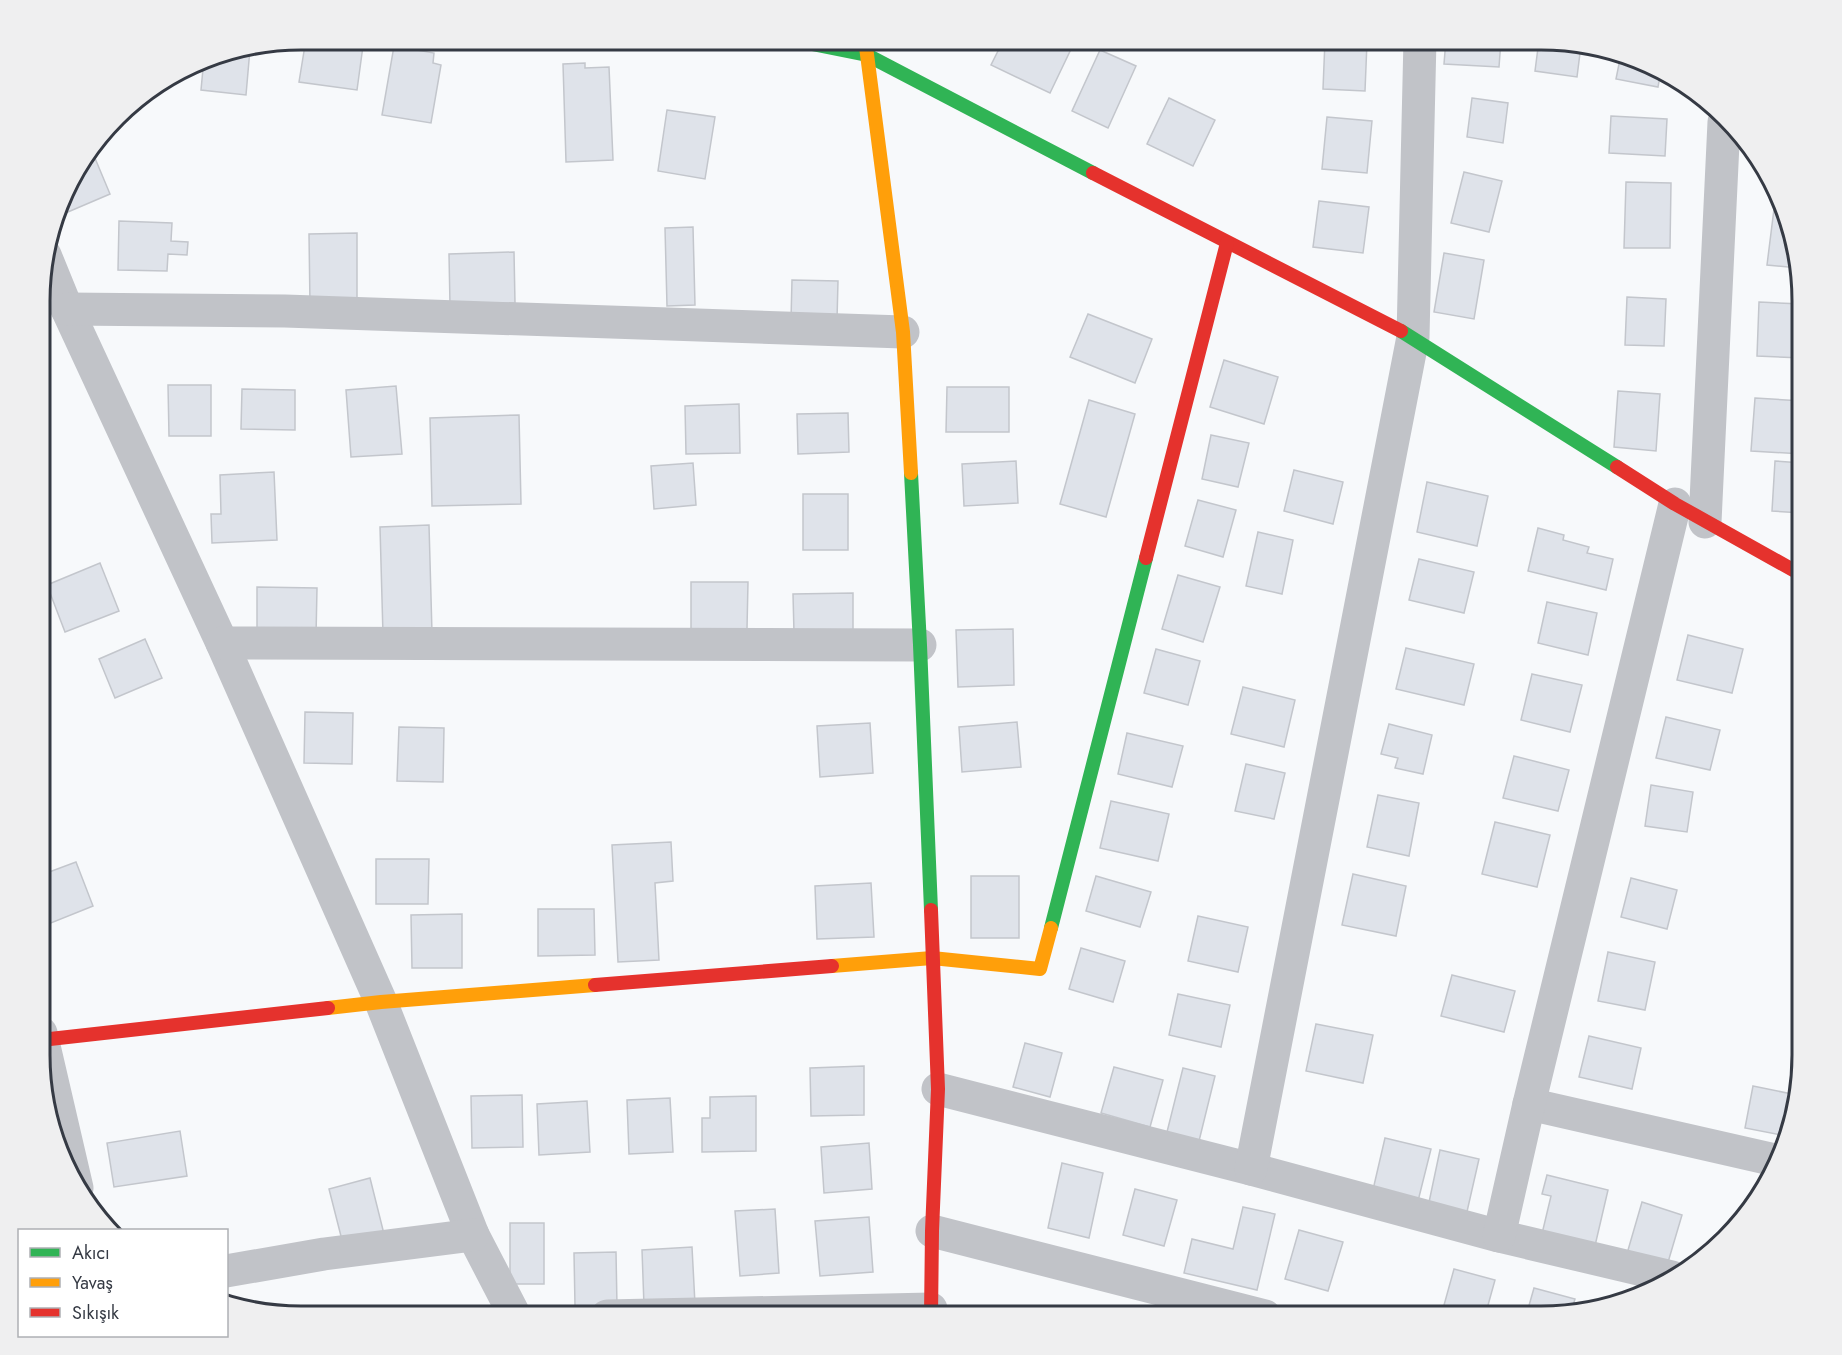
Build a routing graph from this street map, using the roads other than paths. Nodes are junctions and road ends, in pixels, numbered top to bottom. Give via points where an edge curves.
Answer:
1 (842, 50) edge
2 (866, 50) edge
3 (1420, 50) edge
4 (867, 55) junction
5 (1724, 128) edge
6 (1227, 243) junction
7 (52, 271) edge
8 (67, 309) junction
9 (903, 332) junction
10 (1413, 337) junction
11 (1675, 504) junction
12 (1705, 522) junction
13 (1792, 570) edge
14 (222, 643) junction
15 (920, 645) junction
16 (932, 958) junction
17 (381, 1002) junction
18 (50, 1037) edge
19 (50, 1074) edge
20 (938, 1089) junction
21 (1528, 1104) junction
22 (67, 1145) edge
23 (1769, 1159) edge
24 (1251, 1168) junction
25 (932, 1232) junction
26 (473, 1235) junction
27 (1499, 1236) junction
28 (228, 1271) edge
29 (1662, 1275) edge
30 (509, 1306) edge
31 (931, 1306) edge
32 (1225, 1306) edge

1 - 4 street
2 - 4 street
3 - 10 street
4 - 6 street
4 - 9 street
5 - 12 street
6 - 10 street
6 - 16 street via 1040,969
7 - 8 street
8 - 9 street via 285,311
8 - 14 street
9 - 15 street
10 - 11 street
10 - 24 street
11 - 12 street
11 - 21 street
12 - 13 street
14 - 15 street
14 - 17 street
15 - 16 street
16 - 17 street
16 - 20 street
17 - 18 street
17 - 26 street
19 - 22 street
20 - 24 street
20 - 25 street
21 - 23 street
21 - 27 street
24 - 27 street
25 - 31 street
25 - 32 street
26 - 28 street
26 - 30 street
27 - 29 street

